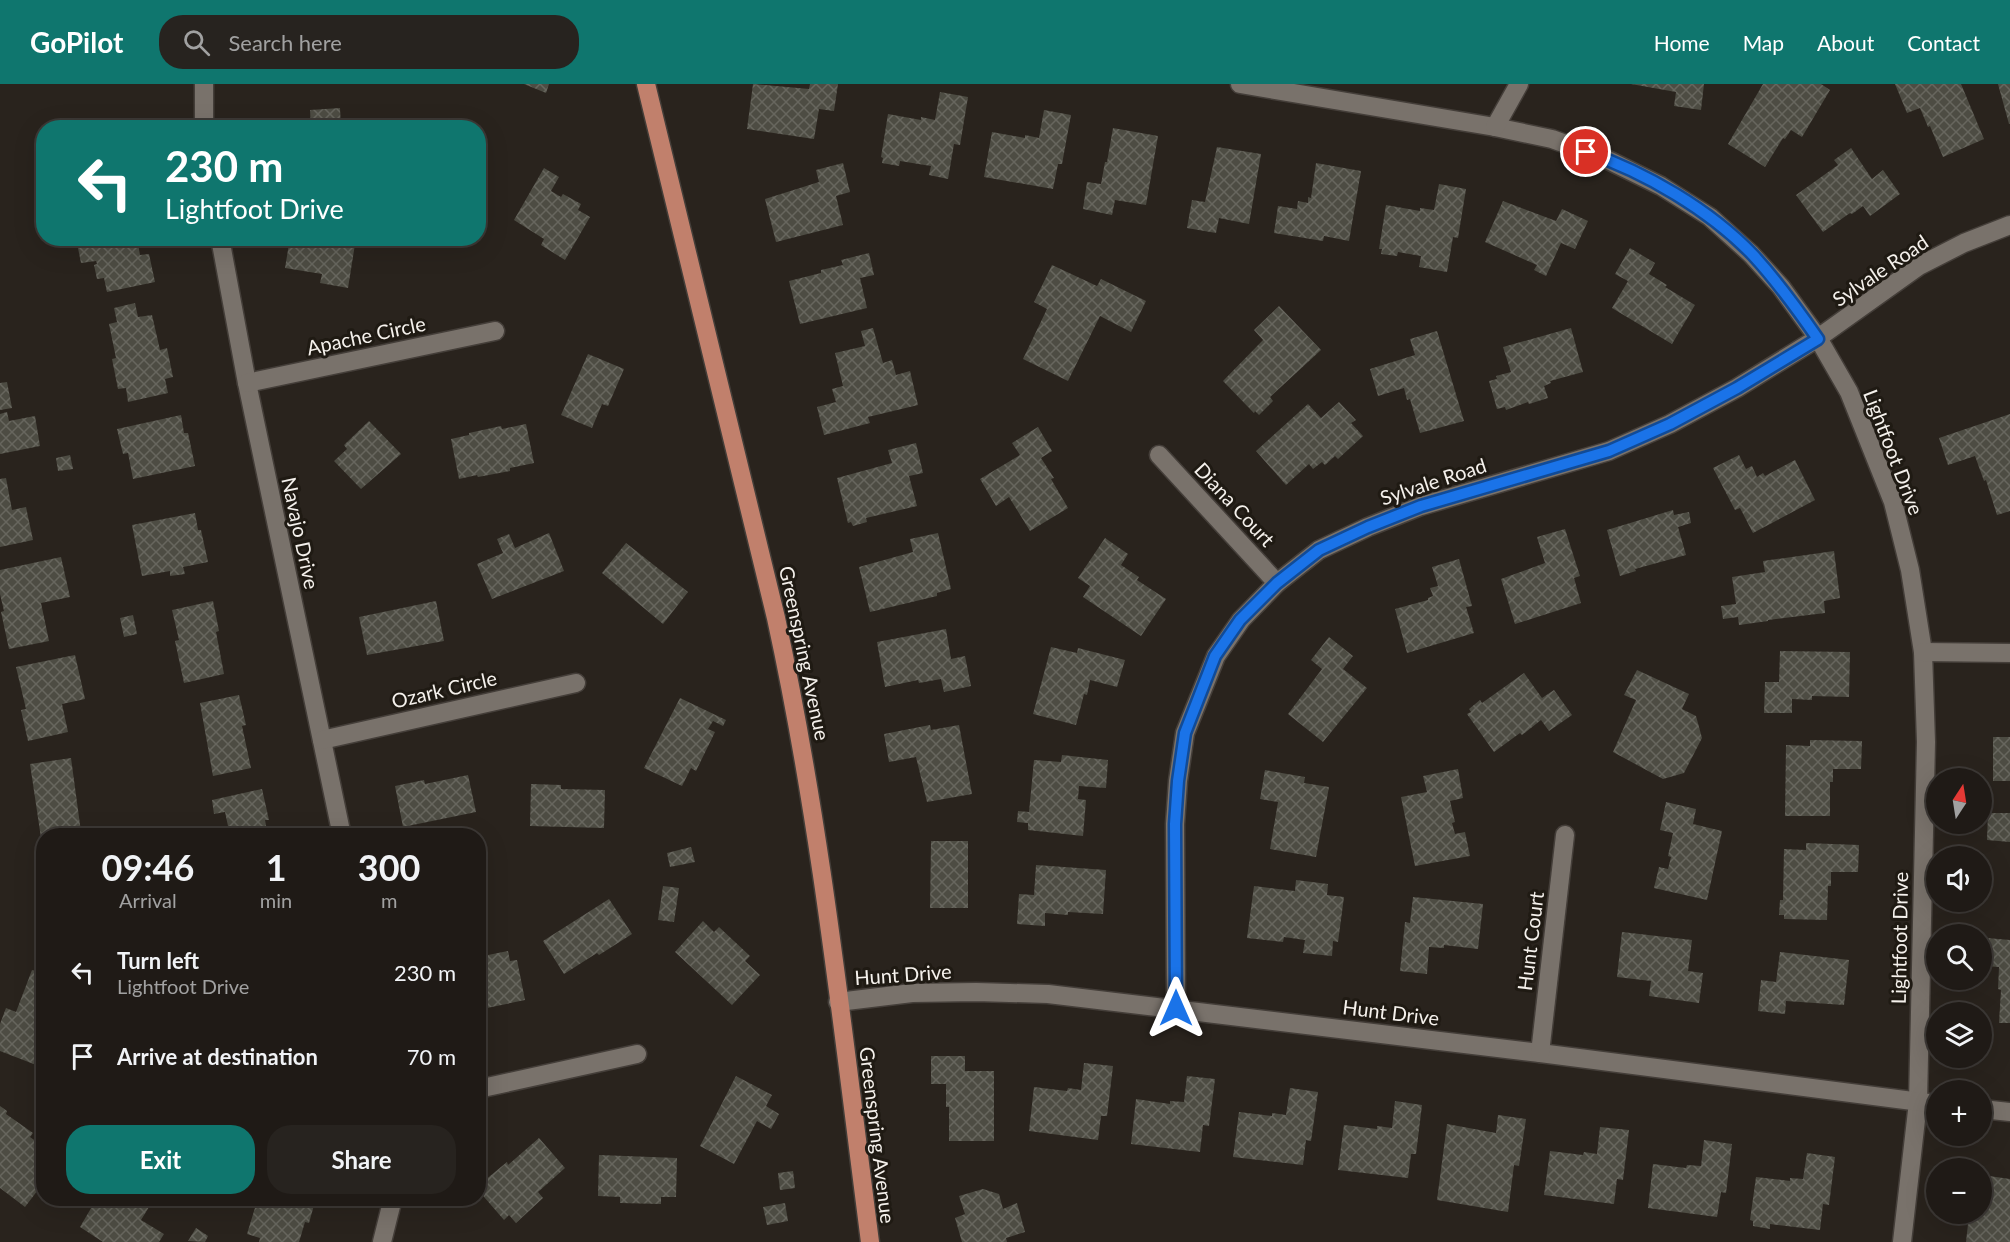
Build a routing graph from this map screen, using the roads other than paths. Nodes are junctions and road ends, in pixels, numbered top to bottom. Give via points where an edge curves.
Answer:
1 (204, 84) edge
2 (646, 84) edge
3 (1240, 84) edge
4 (1519, 84) edge
5 (204, 120) edge
6 (1495, 127) junction
7 (2010, 225) edge
8 (221, 246) edge
9 (495, 331) dead end
10 (1818, 339) junction
11 (247, 383) junction
12 (1159, 456) dead end
13 (1277, 583) junction
14 (1923, 652) junction
15 (2010, 653) edge
16 (576, 683) dead end
17 (322, 740) junction
18 (340, 828) edge
19 (1566, 835) dead end
20 (838, 1002) junction
21 (1176, 1008) junction
22 (1540, 1053) junction
23 (637, 1054) dead end
24 (486, 1087) edge
25 (1918, 1102) junction
26 (1926, 1103) edge
27 (1992, 1110) edge
28 (2010, 1112) edge
29 (391, 1206) edge
30 (382, 1242) edge
31 (870, 1242) edge
32 (1902, 1242) edge

1 - 5 street
2 - 20 main road, Greenspring Avenue via 777,618 813,812
3 - 6 street, Lightfoot Drive
4 - 6 street
6 - 10 street, Lightfoot Drive via 1552,139 1604,158 1661,186 1710,217 1752,254
7 - 10 street, Sylvale Road via 1919,266
8 - 11 street, Navajo Drive
9 - 11 street, Apache Circle
10 - 13 street, Sylvale Road via 1670,424 1609,451 1421,506 1368,527 1319,550
10 - 14 street, Lightfoot Drive via 1849,392 1893,502 1910,570
11 - 17 street, Navajo Drive
12 - 13 street, Diana Court
13 - 21 street, Sylvale Road via 1240,620 1215,656 1185,733 1175,824
14 - 15 street
14 - 25 street, Lightfoot Drive via 1926,742
16 - 17 street, Ozark Circle
17 - 18 street, Navajo Drive
19 - 22 street, Hunt Court
20 - 21 street, Hunt Drive via 912,993 976,992 1048,994
20 - 31 main road, Greenspring Avenue
21 - 22 street, Hunt Drive
22 - 25 street, Hunt Drive
23 - 24 street
25 - 26 street, Hunt Drive
25 - 32 street, Lightfoot Drive
27 - 28 street
29 - 30 street

